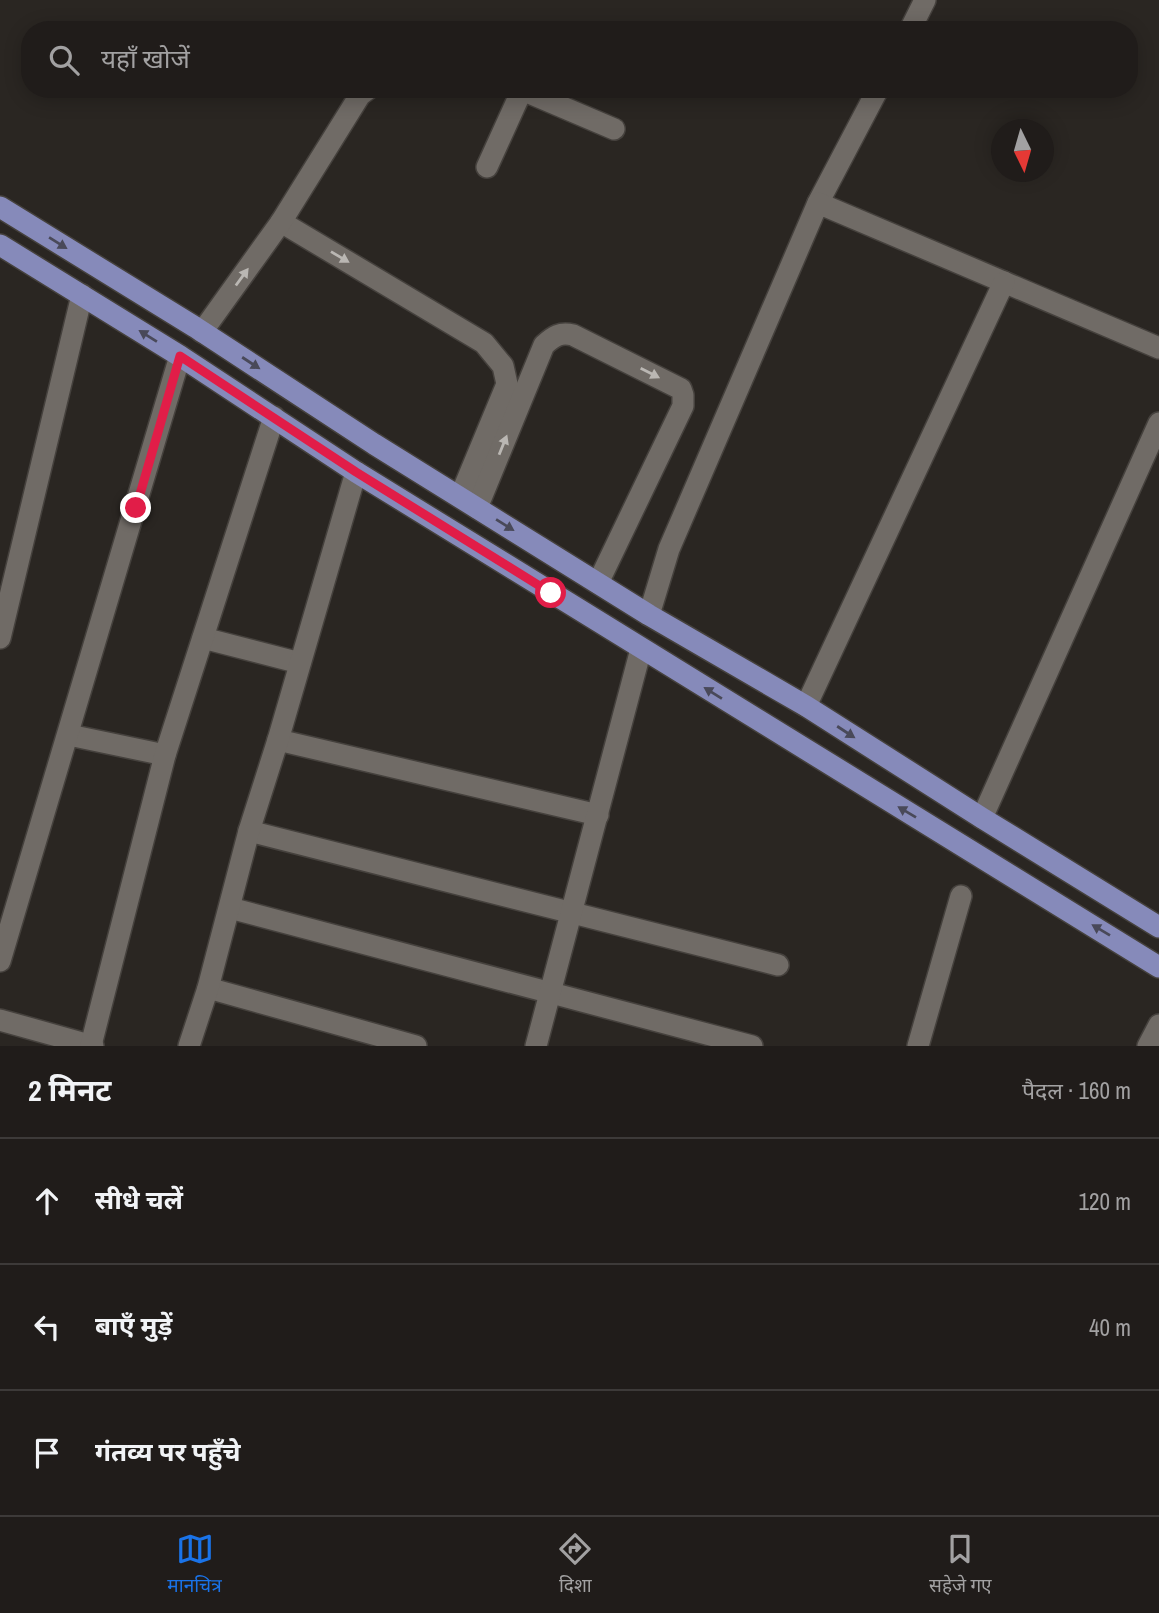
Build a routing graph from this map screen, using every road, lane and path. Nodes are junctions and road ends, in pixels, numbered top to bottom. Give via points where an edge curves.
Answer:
1 (925, 0) edge
2 (914, 21) edge
3 (358, 98) edge
4 (517, 98) edge
5 (540, 98) edge
6 (873, 98) edge
7 (614, 129) dead end
8 (487, 167) dead end
9 (818, 203) junction
10 (0, 207) edge
11 (281, 222) junction
12 (0, 245) edge
13 (1003, 282) junction
14 (82, 295) junction
15 (202, 332) junction
16 (1159, 348) edge
17 (180, 356) junction
18 (274, 417) junction
19 (1159, 422) edge
20 (356, 472) junction
21 (469, 503) junction
22 (549, 553) junction
23 (529, 579) junction
24 (598, 583) junction
25 (649, 615) junction
26 (0, 638) edge
27 (203, 638) junction
28 (642, 649) junction
29 (300, 663) junction
30 (806, 706) junction
31 (69, 735) junction
32 (278, 740) junction
33 (165, 755) junction
34 (598, 815) junction
35 (982, 818) junction
36 (249, 831) junction
37 (961, 896) dead end
38 (230, 908) junction
39 (572, 914) junction
40 (1159, 925) edge
41 (0, 961) edge
42 (779, 965) dead end
43 (1159, 967) edge
44 (208, 988) junction
45 (551, 992) junction
46 (0, 1020) edge
47 (1159, 1025) edge
48 (92, 1046) edge
49 (189, 1046) edge
50 (416, 1046) edge
51 (536, 1046) edge
52 (752, 1046) edge
53 (918, 1046) edge
54 (1148, 1046) edge

1 - 2 street
3 - 11 street
4 - 8 street
5 - 7 street
6 - 9 street
9 - 13 street
9 - 25 street via 669,549
10 -> 15 main road
15 -> 11 street
11 -> 21 street via 484,343 503,366 507,384
12 - 14 main road
13 - 16 street
13 - 30 street
17 -> 14 main road
14 - 26 street
15 -> 21 main road
17 - 18 main road
17 - 31 street
18 - 20 main road
18 - 27 street
19 - 35 street
20 - 23 main road
20 - 29 street
21 -> 22 main road
21 -> 24 street via 544,345 553,337 573,335 681,389 683,406
22 - 23 main road
22 - 24 main road
23 - 28 main road
24 - 25 main road
25 - 30 main road
27 - 29 street
27 - 33 street
28 - 34 street
43 -> 28 main road
29 - 32 street
30 -> 35 main road
31 - 33 street
31 - 41 street
32 - 34 street
32 - 36 street
33 - 48 street
34 - 39 street
35 - 40 main road
36 - 38 street
36 - 39 street
37 - 53 street
38 - 44 street
38 - 45 street
39 - 42 street
39 - 45 street
44 - 49 street
44 - 50 street
45 - 51 street
45 - 52 street
46 - 48 street
47 - 54 street

